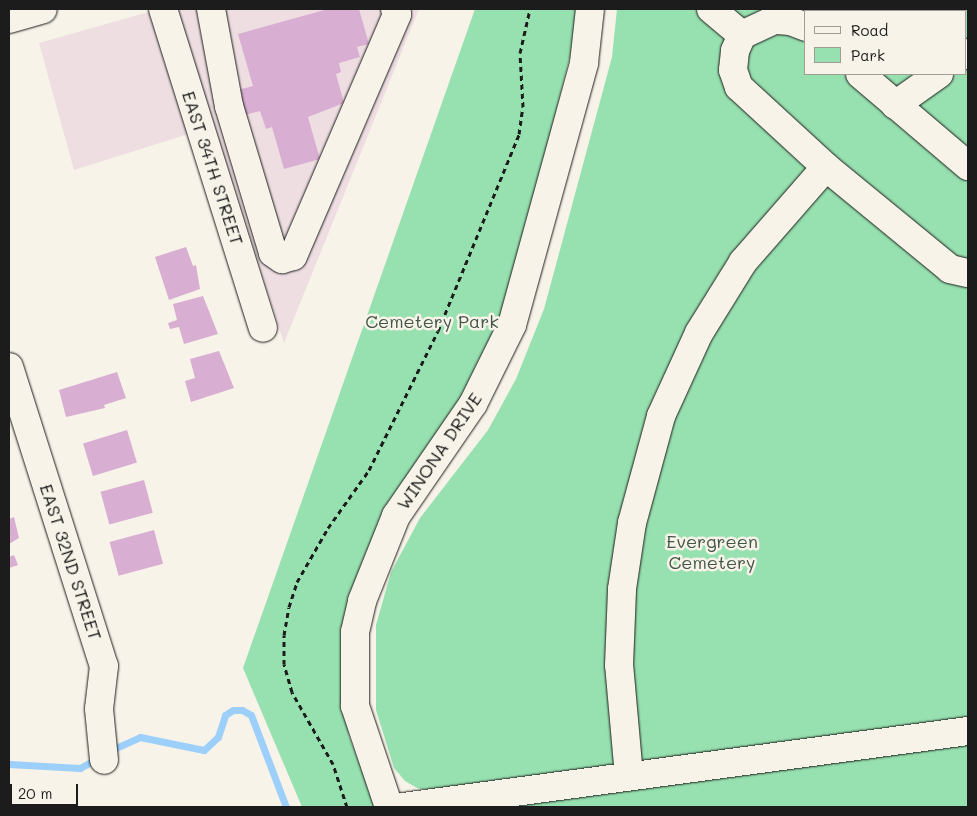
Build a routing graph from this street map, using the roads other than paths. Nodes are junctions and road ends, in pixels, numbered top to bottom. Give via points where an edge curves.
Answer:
1 (43, 9) edge
2 (163, 9) edge
3 (211, 9) edge
4 (395, 9) edge
5 (590, 9) edge
6 (711, 9) edge
7 (9, 18) edge
8 (804, 26) edge
9 (742, 35) junction
10 (938, 75) edge
11 (870, 77) edge
12 (895, 106) junction
13 (968, 166) edge
14 (826, 167) junction
15 (968, 273) edge
16 (263, 328) dead end
17 (9, 367) edge
18 (968, 731) edge
19 (104, 760) dead end
20 (629, 776) junction
21 (469, 803) edge
22 (389, 807) edge
23 (403, 807) edge

1 - 7 street
2 - 16 street, EAST 34TH STREET
3 - 4 street via 229,106 273,253 282,259 293,256 397,14
5 - 22 street, WINONA DRIVE via 584,62 512,325 474,404 396,516 362,601 355,632 354,706
6 - 9 street
8 - 9 street via 774,20
9 - 14 street via 735,51 733,70 739,87
10 - 12 street
11 - 12 street
12 - 13 street
14 - 15 street via 950,269
14 - 20 street via 743,262 700,333 661,416 632,523 622,589 619,665
17 - 19 street, EAST 32ND STREET via 104,666 99,708
18 - 20 street
20 - 21 street
21 - 23 street

